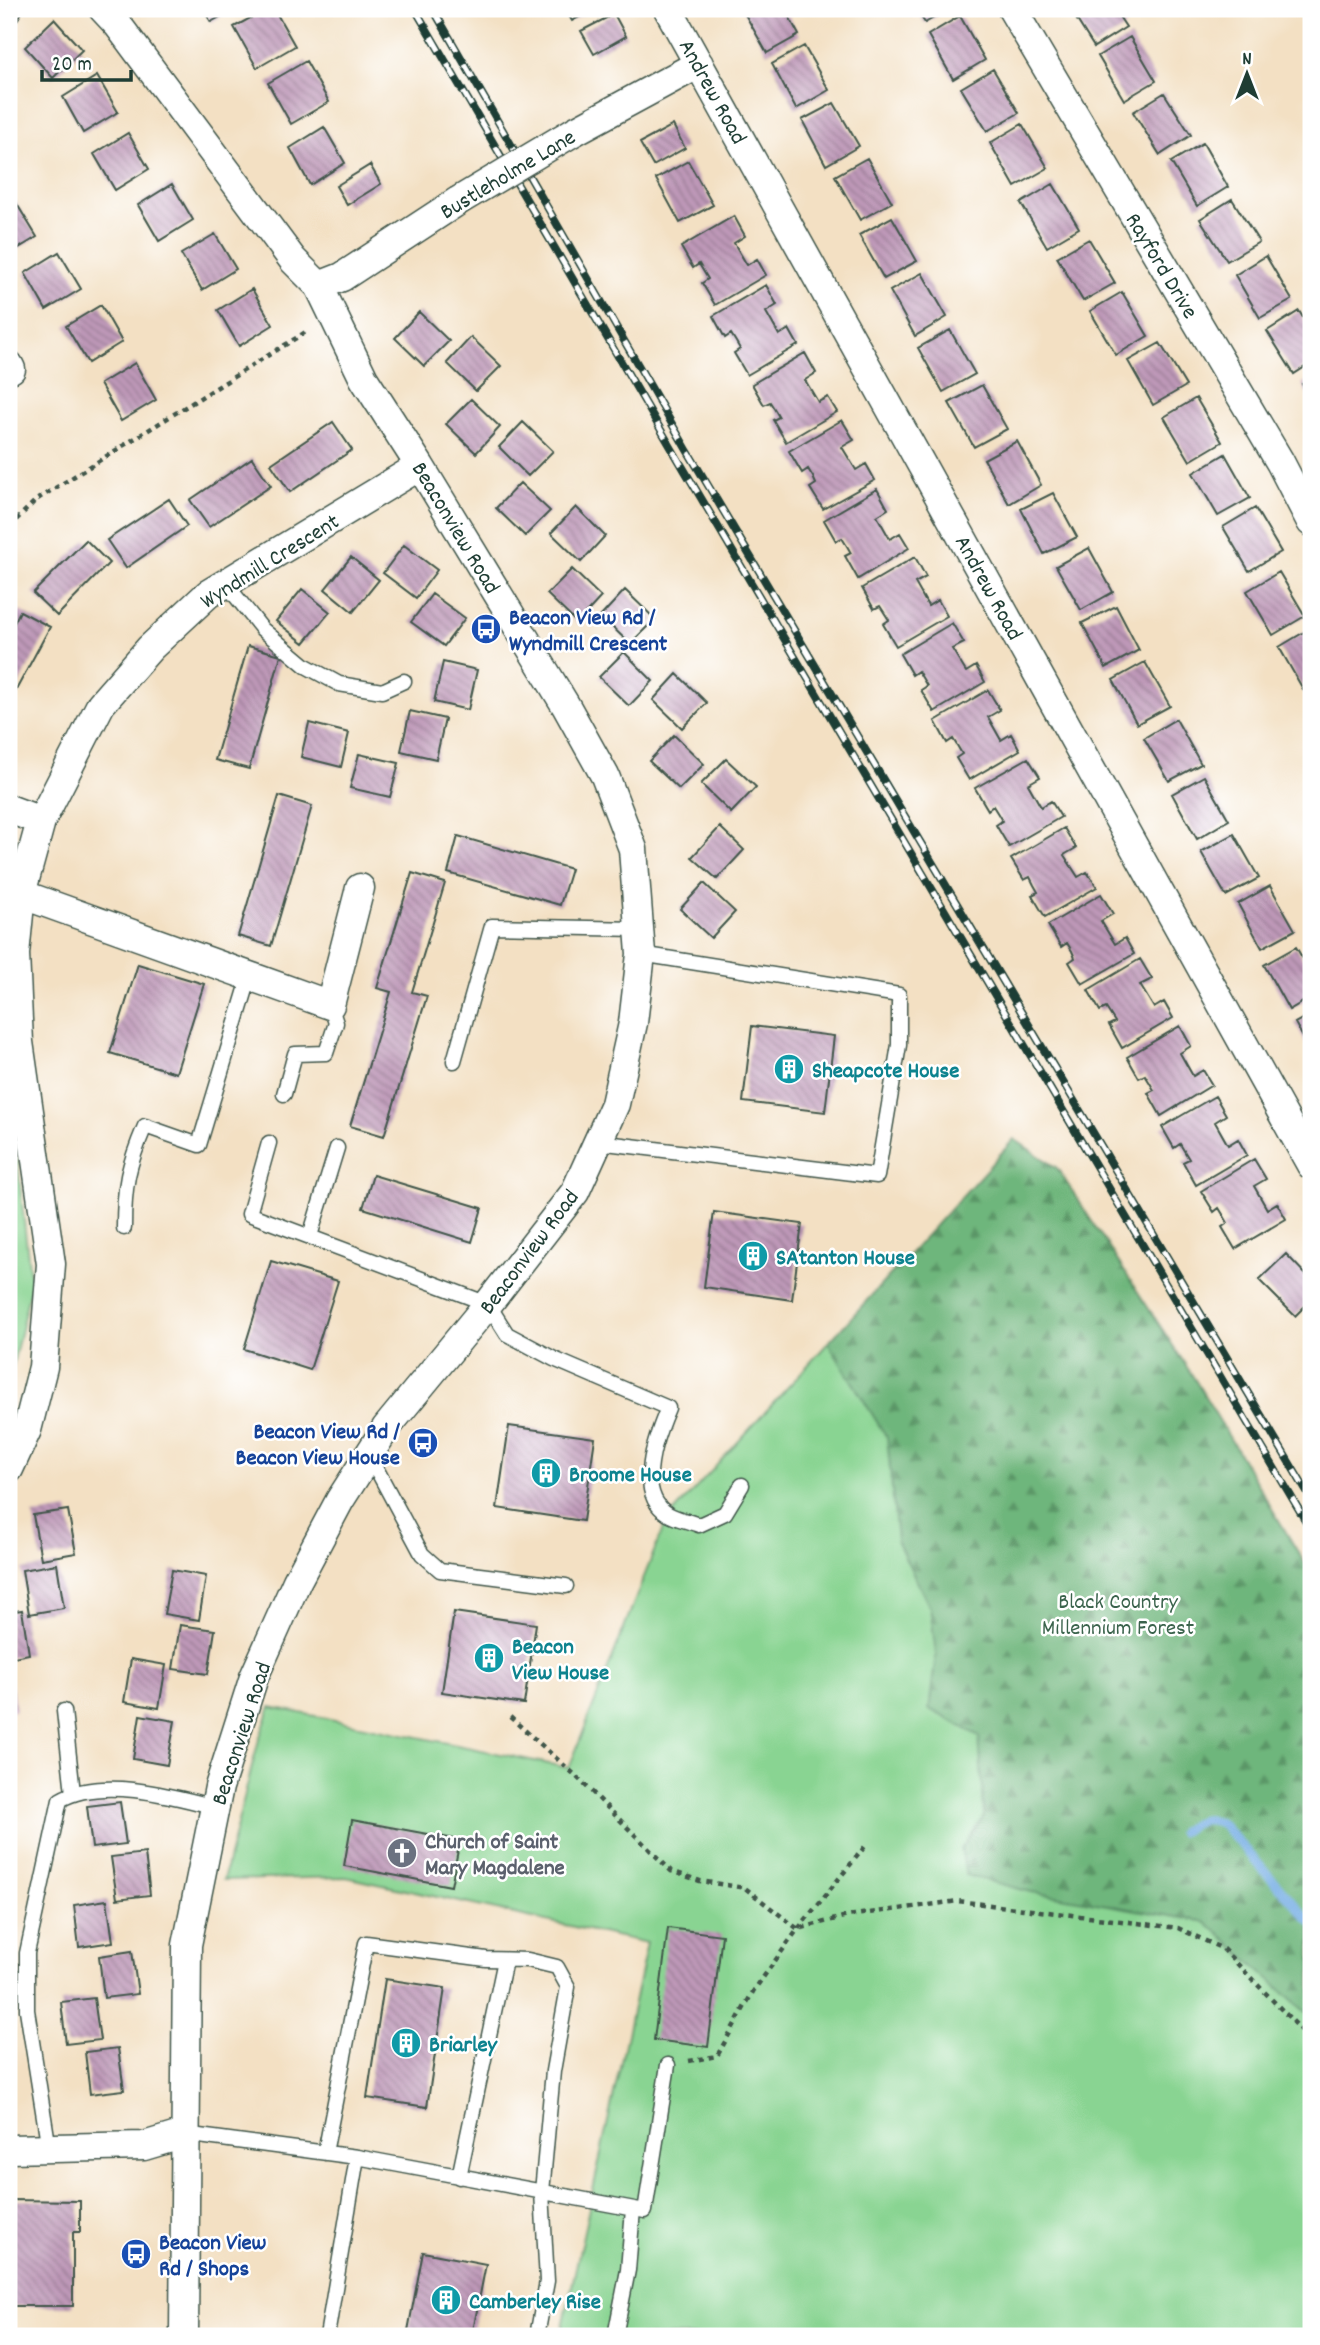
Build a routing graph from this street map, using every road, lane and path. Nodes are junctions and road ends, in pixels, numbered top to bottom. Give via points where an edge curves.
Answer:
1 (103, 9) edge
2 (668, 9) edge
3 (1012, 9) edge
4 (699, 64) junction
5 (319, 286) junction
6 (332, 315) junction
7 (420, 466) junction
8 (1311, 522) edge
9 (9, 527) edge
10 (226, 584) junction
11 (404, 681) dead end
12 (9, 809) edge
13 (41, 821) junction
14 (360, 888) dead end
15 (21, 894) junction
16 (640, 941) junction
17 (250, 976) junction
18 (330, 1004) junction
19 (454, 1061) dead end
20 (284, 1094) dead end
21 (598, 1142) junction
22 (269, 1143) dead end
23 (337, 1147) dead end
24 (1311, 1165) edge
25 (124, 1228) dead end
26 (310, 1236) junction
27 (488, 1304) junction
28 (369, 1455) junction
29 (9, 1469) edge
30 (742, 1485) dead end
31 (566, 1586) dead end
32 (64, 1711) dead end
33 (510, 1717) dead end
34 (73, 1793) junction
35 (215, 1807) junction
36 (867, 1844) dead end
37 (798, 1930) junction
38 (505, 1960) junction
39 (1311, 2040) edge
40 (668, 2066) joint
41 (184, 2134) junction
42 (9, 2149) edge
43 (49, 2149) junction
44 (326, 2153) junction
45 (357, 2157) junction
46 (459, 2176) junction
47 (542, 2192) junction
48 (633, 2209) junction
49 (184, 2336) edge
50 (327, 2336) edge
51 (537, 2336) edge
52 (615, 2336) edge

1 - 5 street, Beaconview Road via 293,260
2 - 4 street, Andrew Road
3 - 8 street, Rayford Drive
4 - 5 street, Bustleholme Lane, bridge via 575,131 342,277
4 - 24 street, Andrew Road
5 - 6 street, Beaconview Road
6 - 7 street, Beaconview Road via 364,379
6 - 9 path via 36,500
7 - 10 street, Wyndmill Crescent
7 - 16 street, Beaconview Road via 606,776 633,849
10 - 11 lane via 262,629 306,666 340,684 382,691
10 - 13 street, Wyndmill Crescent via 208,594 150,648 101,704
12 - 13 street
13 - 15 street, Wyndmill Crescent
14 - 18 street
15 - 17 street
15 - 29 street, Wyndmill Crescent via 15,954 19,1042 51,1264 43,1367 27,1430
16 - 19 lane via 492,926
16 - 21 street, Beaconview Road via 633,1023 615,1104
16 - 21 lane via 899,995 899,1045 877,1176
17 - 18 street
17 - 25 lane via 199,1145 145,1126 129,1163
18 - 20 lane via 336,1024 326,1053 295,1054
21 - 27 street, Beaconview Road via 575,1192
22 - 26 lane via 249,1214
23 - 26 lane
26 - 27 lane
27 - 28 street, Beaconview Road
27 - 30 lane via 507,1334 668,1408 650,1463 651,1495 667,1514 699,1525 725,1513
28 - 31 lane via 422,1554 440,1570
28 - 35 street, Beaconview Road via 297,1581 260,1665
32 - 34 lane
33 - 37 path via 671,1871 745,1888
34 - 35 lane via 162,1794
34 - 43 lane via 60,1800 27,1953 27,2010
35 - 41 street, Beaconview Road via 187,1945
36 - 37 path
37 - 39 path via 846,1916 958,1901 1178,1928 1223,1949
37 - 40 path via 754,1990 717,2056
38 - 44 lane via 366,1943
38 - 46 lane
38 - 47 lane via 558,1967 568,1987 553,2071
40 - 48 lane via 645,2211
41 - 43 street via 144,2146
41 - 44 lane
41 - 49 street, Beaconview Road
42 - 43 street
44 - 45 lane
45 - 46 lane
45 - 50 lane
46 - 47 lane
47 - 48 lane
47 - 51 lane via 547,2281
48 - 52 lane via 628,2270

